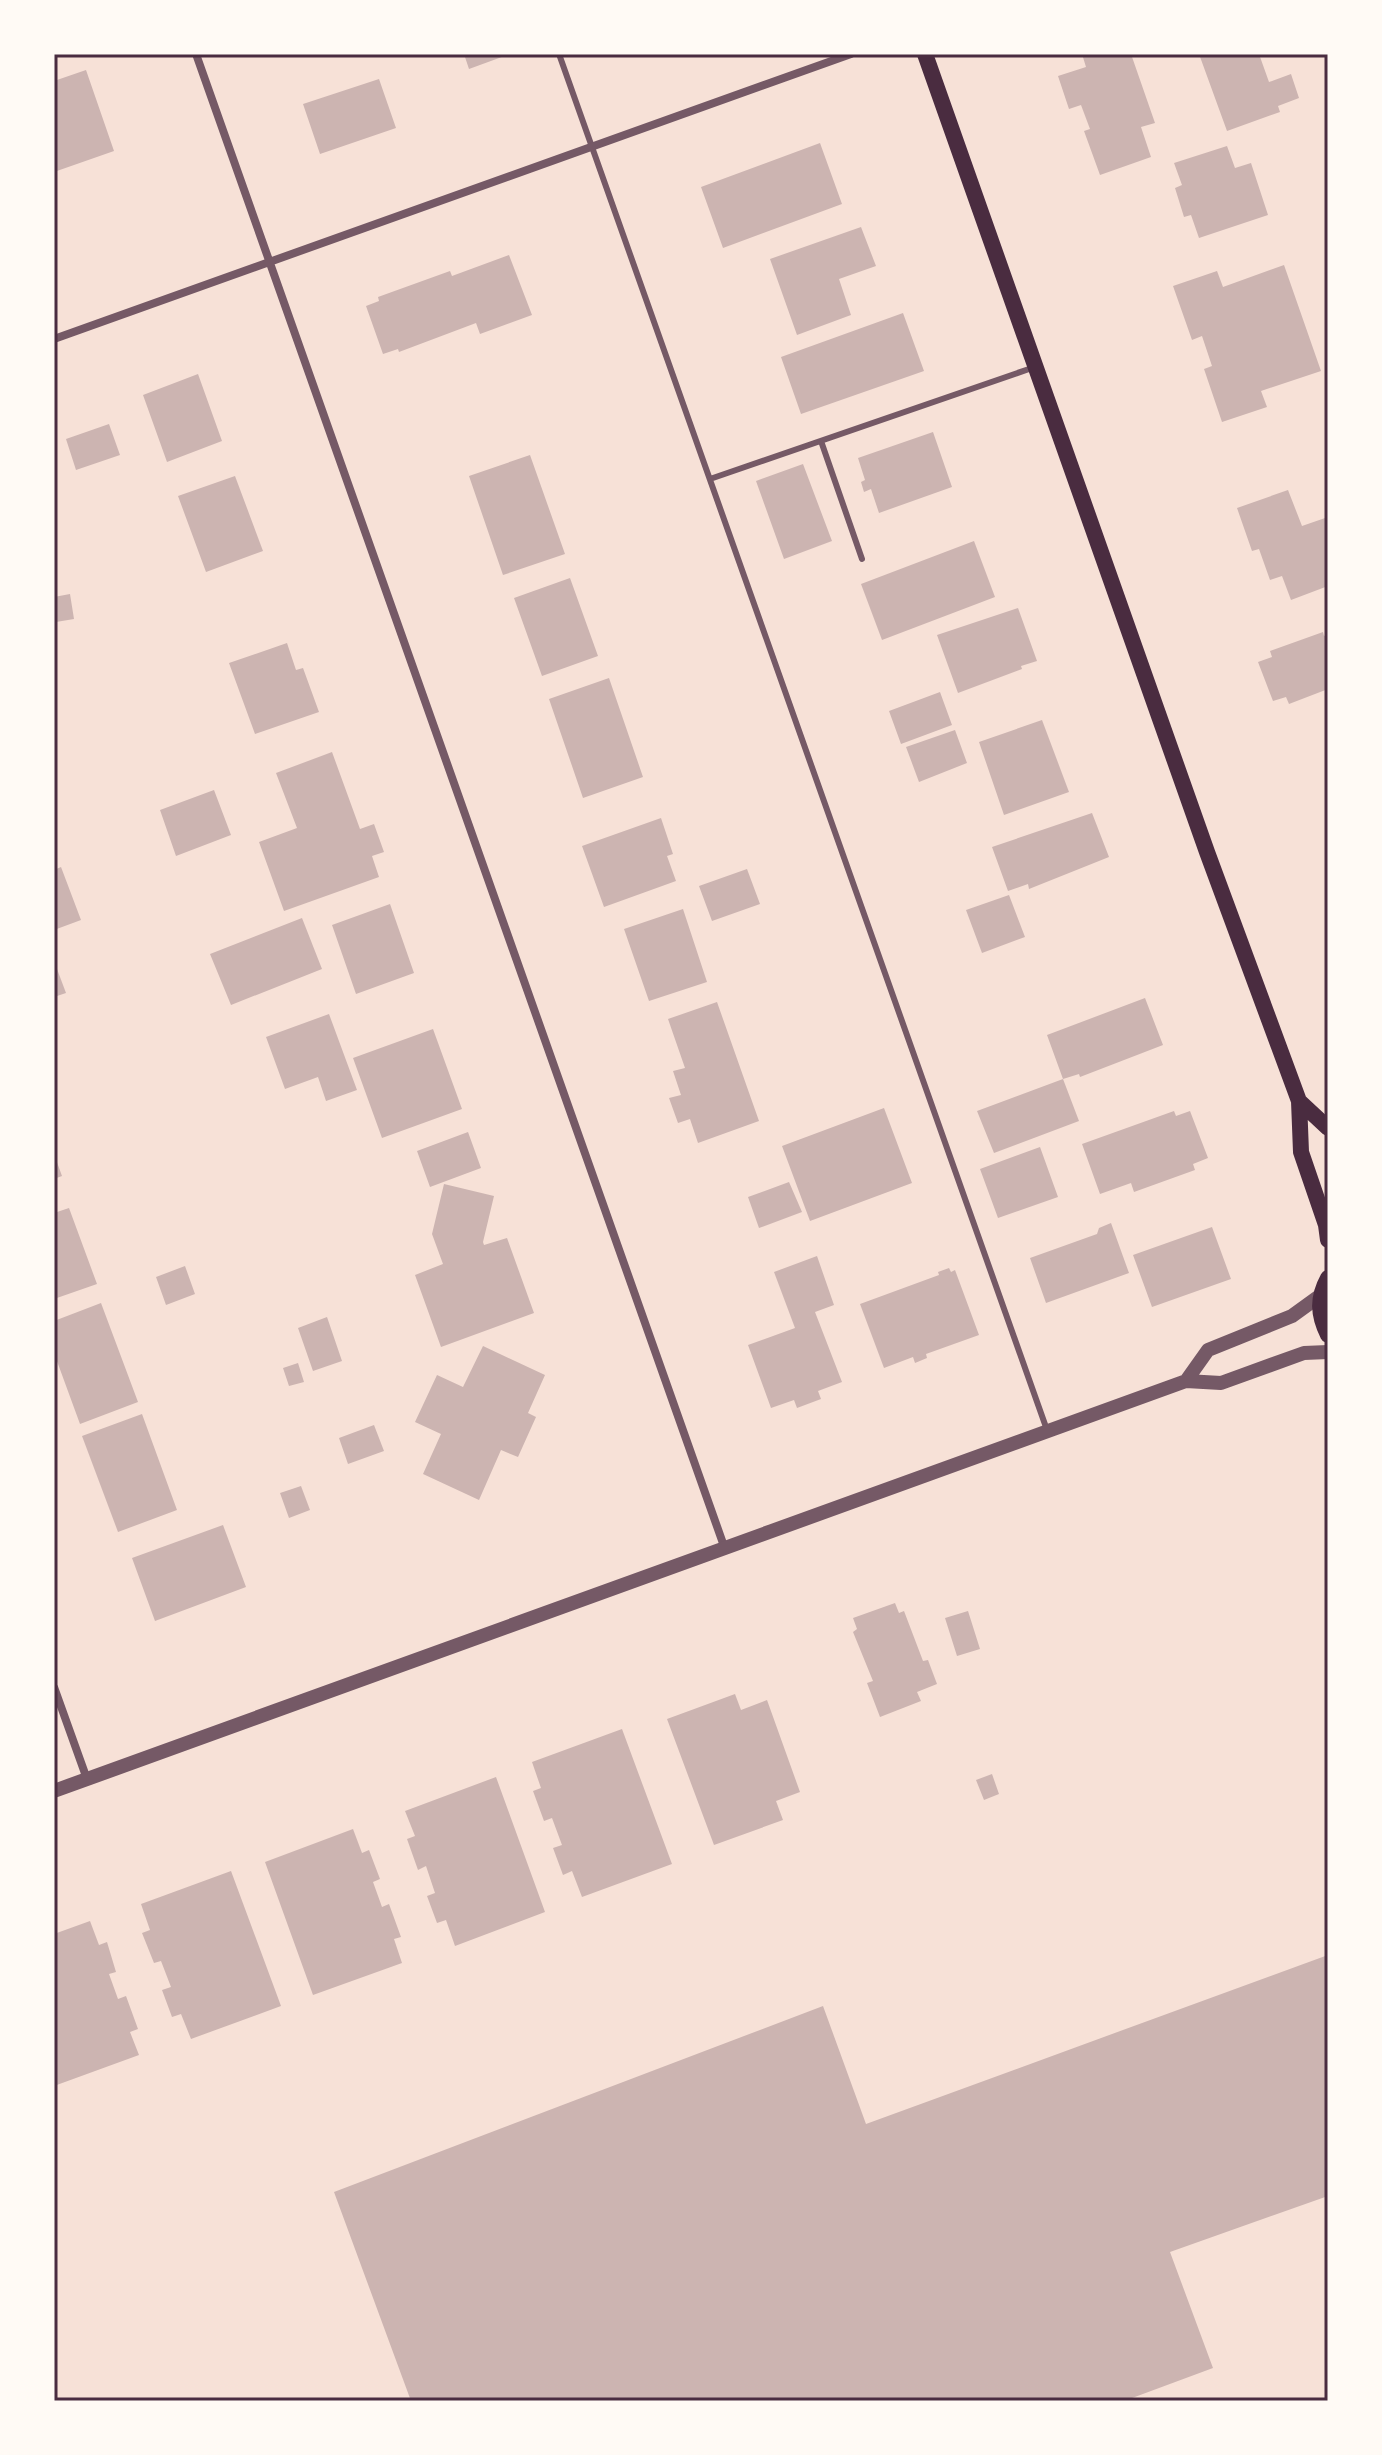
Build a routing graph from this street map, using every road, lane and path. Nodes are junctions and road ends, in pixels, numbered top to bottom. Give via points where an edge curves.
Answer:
1 (196, 54) edge
2 (559, 54) edge
3 (851, 54) edge
4 (925, 54) edge
5 (593, 147) junction
6 (270, 262) junction
7 (54, 339) edge
8 (1036, 367) junction
9 (821, 441) junction
10 (710, 479) junction
11 (862, 559) dead end
12 (1299, 1101) junction
13 (1328, 1128) edge
14 (1328, 1240) edge
15 (1328, 1278) edge
16 (1321, 1295) junction
17 (1328, 1335) edge
18 (1328, 1352) edge
19 (1186, 1381) junction
20 (1048, 1432) junction
21 (725, 1549) junction
22 (54, 1687) edge
23 (87, 1779) junction
24 (54, 1791) edge

1 - 6 street
2 - 5 lane
3 - 5 street
4 - 8 main road
5 - 6 street
5 - 10 lane
6 - 7 street
6 - 21 street
8 - 9 lane
8 - 12 main road
9 - 10 lane
9 - 11 lane
10 - 20 lane
12 - 13 main road
12 - 14 main road via 1301,1152
15 - 16 main road
16 - 17 main road
16 - 19 street via 1292,1316 1208,1350
18 - 19 street via 1304,1353 1221,1383
19 - 20 street
20 - 21 street
21 - 23 street
22 - 23 street
23 - 24 street

